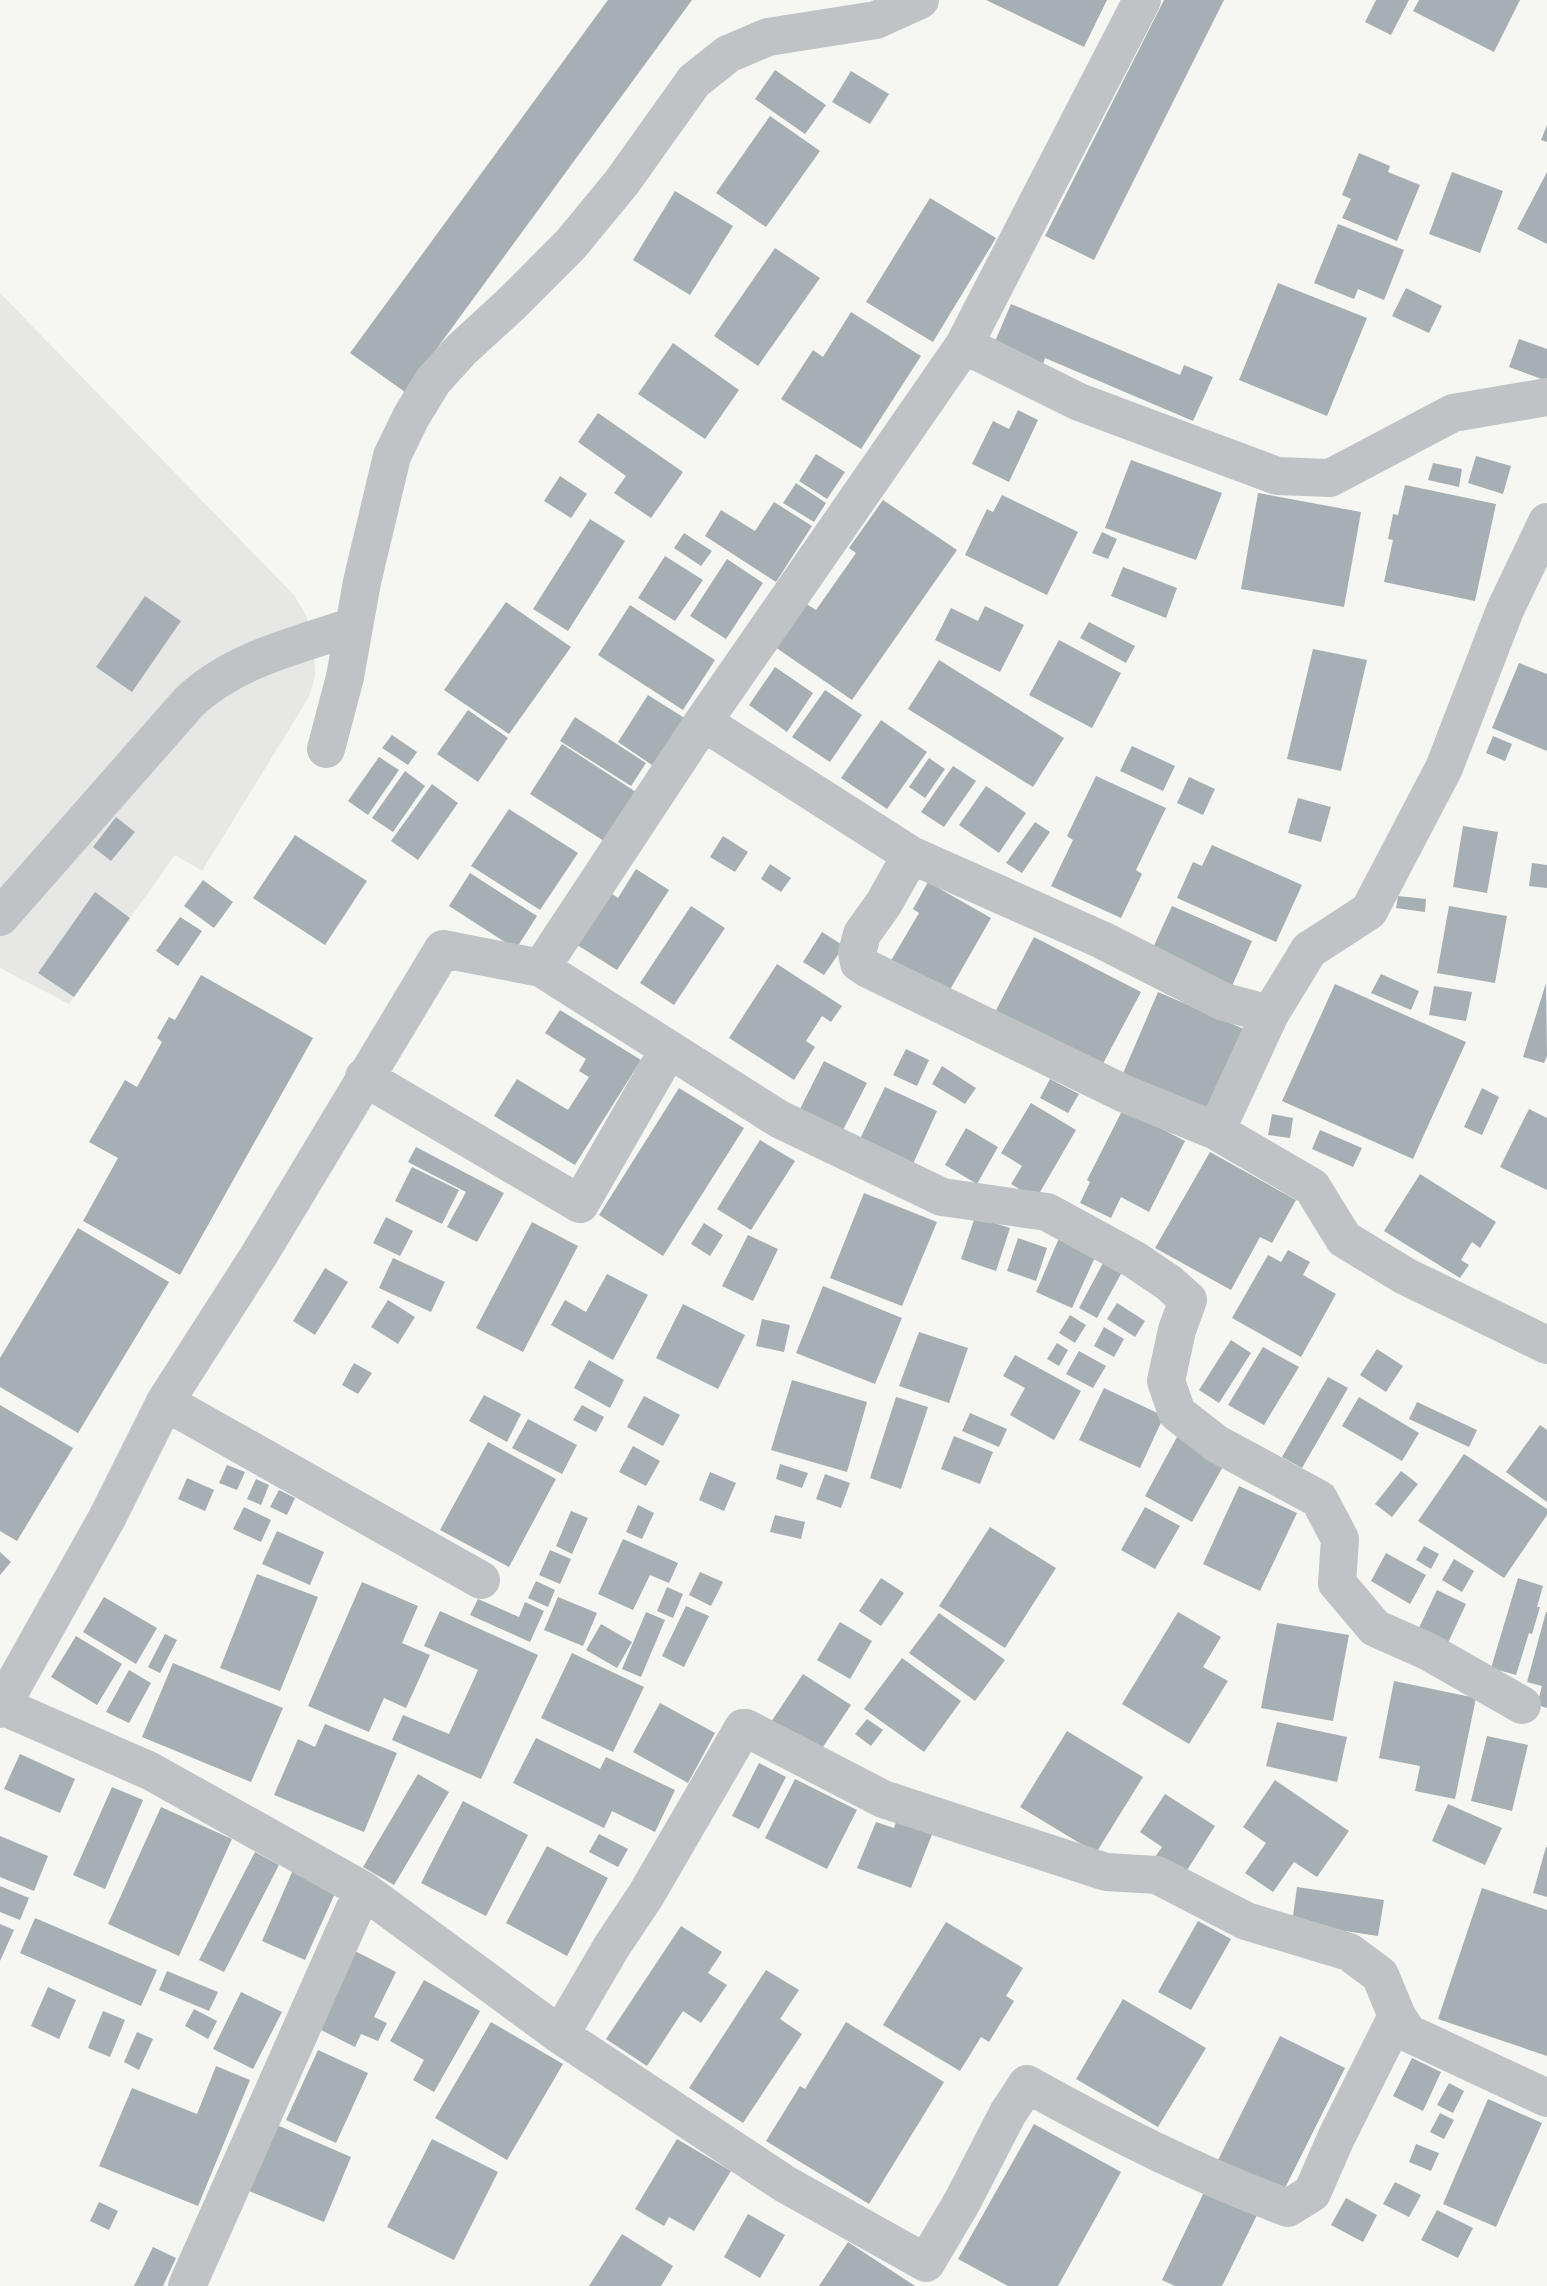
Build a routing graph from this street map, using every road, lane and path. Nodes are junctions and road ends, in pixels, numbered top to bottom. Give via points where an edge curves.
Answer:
1 (920, 0) edge
2 (1142, 0) edge
3 (964, 345) junction
4 (1547, 397) edge
5 (1547, 522) edge
6 (354, 626) junction
7 (703, 722) junction
8 (326, 749) dead end
9 (911, 856) junction
10 (0, 917) edge
11 (541, 968) junction
12 (1270, 1014) junction
13 (669, 1049) junction
14 (364, 1077) junction
15 (1216, 1131) junction
16 (1547, 1345) edge
17 (165, 1402) junction
18 (481, 1580) dead end
19 (1522, 1704) dead end
20 (1, 1707) edge
21 (363, 1890) junction
22 (1396, 2016) junction
23 (560, 2035) junction
24 (1547, 2098) edge
25 (187, 2286) edge

1 - 6 street via 876,20 768,37 728,54 694,81 571,244 433,381 392,456
2 - 3 street
3 - 4 street via 1079,402 1277,476 1331,478 1452,414
3 - 7 street
5 - 12 street via 1505,610 1444,768 1369,911 1309,950
6 - 8 street
6 - 10 street via 243,664 204,687
7 - 9 street
7 - 11 street
9 - 12 street via 1102,940 1224,1002
9 - 15 street via 862,934 859,963 1125,1094
11 - 13 street
11 - 14 street via 443,949
12 - 15 street
13 - 14 street via 580,1205
13 - 19 street via 779,1119 942,1197 1046,1212 1169,1283 1188,1300 1166,1381 1177,1413 1217,1444 1319,1499 1340,1539 1337,1583 1375,1628
14 - 17 street
15 - 16 street via 1312,1187 1344,1239 1405,1276
17 - 18 street
17 - 20 street via 107,1518
20 - 21 street via 150,1771
21 - 23 street
21 - 25 street
22 - 23 street via 1380,1975 1349,1952 1246,1921 1157,1875 1106,1872 883,1799 743,1728
22 - 23 street via 1312,2193 1288,2208 1080,2114 1027,2084 926,2263 785,2184
22 - 24 street via 1408,2033

